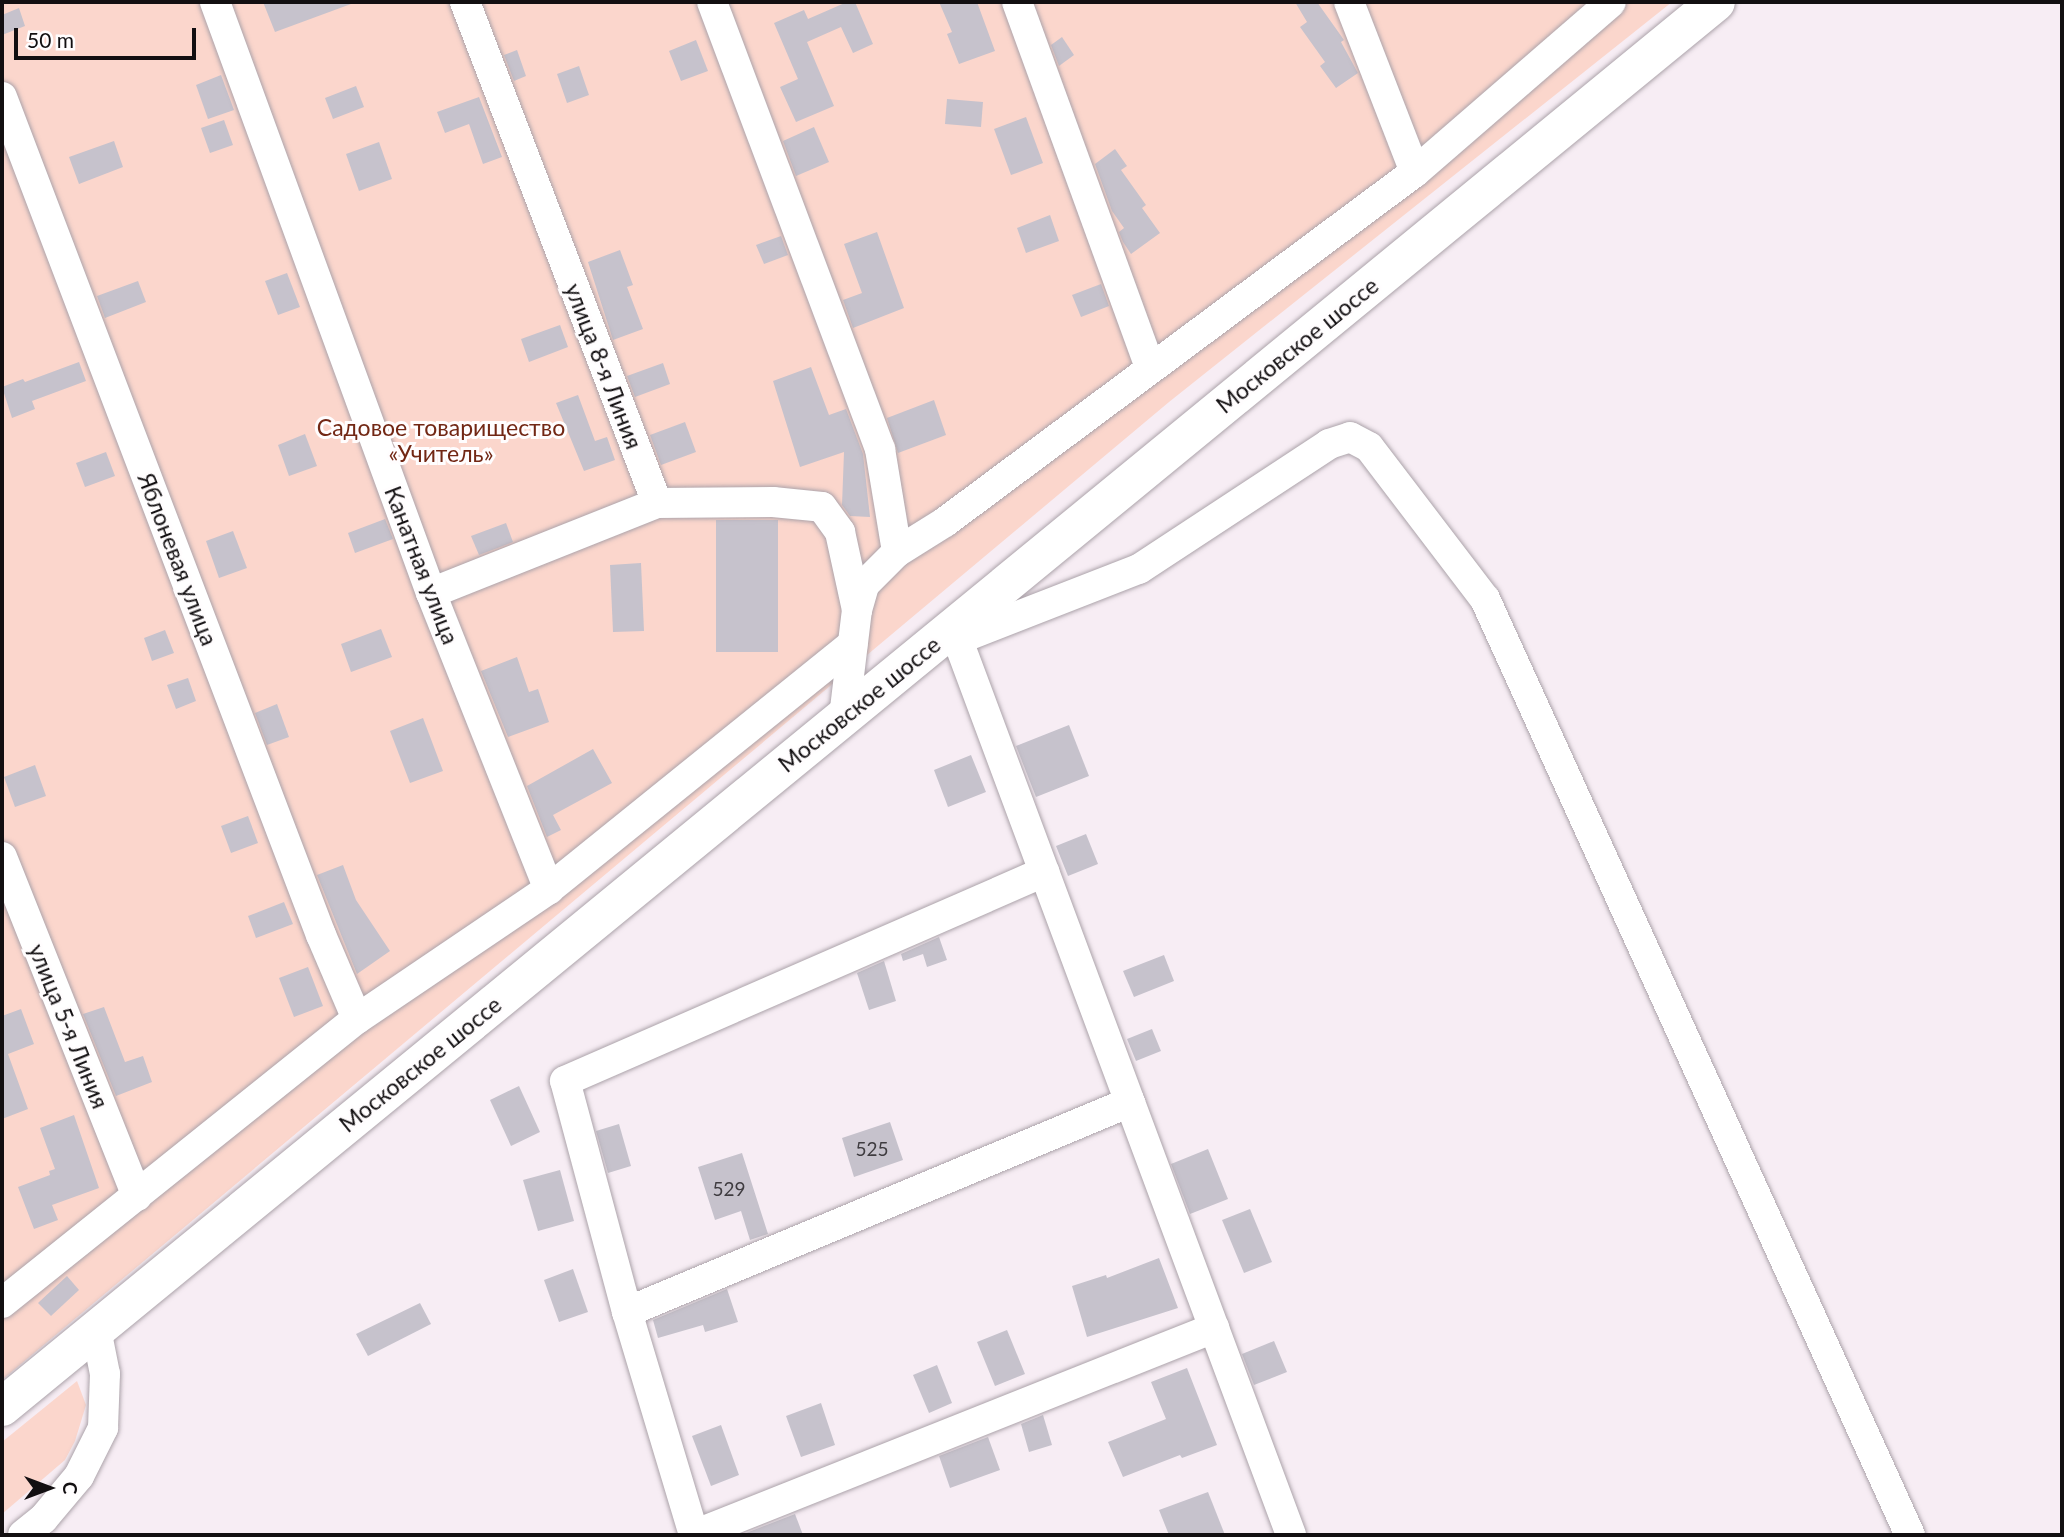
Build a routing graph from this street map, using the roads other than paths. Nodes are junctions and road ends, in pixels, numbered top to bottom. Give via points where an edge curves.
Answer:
1 (215, 2) edge
2 (465, 2) edge
3 (712, 2) edge
4 (1017, 2) edge
5 (1349, 2) edge
6 (1716, 2) edge
7 (1599, 6) edge
8 (2, 97) edge
9 (1415, 173) junction
10 (1150, 367) junction
11 (657, 503) junction
12 (897, 552) junction
13 (431, 593) junction
14 (857, 610) junction
15 (956, 633) junction
16 (853, 644) junction
17 (844, 717) junction
18 (2, 857) edge
19 (1044, 872) junction
20 (549, 889) junction
21 (357, 1019) junction
22 (1130, 1102) junction
23 (137, 1196) junction
24 (2, 1303) edge
25 (627, 1312) junction
26 (1214, 1328) junction
27 (96, 1329) junction
28 (2, 1407) edge
29 (23, 1535) edge
30 (694, 1535) edge
31 (1291, 1535) edge
32 (1910, 1535) edge

1 - 13 street, Канатная улица
2 - 11 street, улица 8-я Линия
3 - 12 street via 880,449
4 - 10 street
5 - 9 street
6 - 15 highway, Московское шоссе
7 - 9 street
8 - 21 street, Яблоневая улица
9 - 10 street
10 - 12 street via 945,522
11 - 13 street
11 - 14 street via 773,502 822,507 840,532
12 - 14 street via 864,585
13 - 20 street, Канатная улица
14 - 16 street
15 - 17 highway, Московское шоссе
15 - 19 street
15 - 32 street via 1139,569 1329,444 1350,437 1369,447 1485,599
16 - 17 street
16 - 20 street
17 - 27 highway, Московское шоссе
18 - 23 street, улица 5-я Линия
19 - 22 street
19 - 25 street via 565,1081
20 - 21 street
21 - 23 street
22 - 25 street
22 - 26 street
23 - 24 street
25 - 30 street
26 - 30 street
26 - 31 street
27 - 28 highway, Московское шоссе
27 - 29 street via 105,1374 103,1428 79,1476

